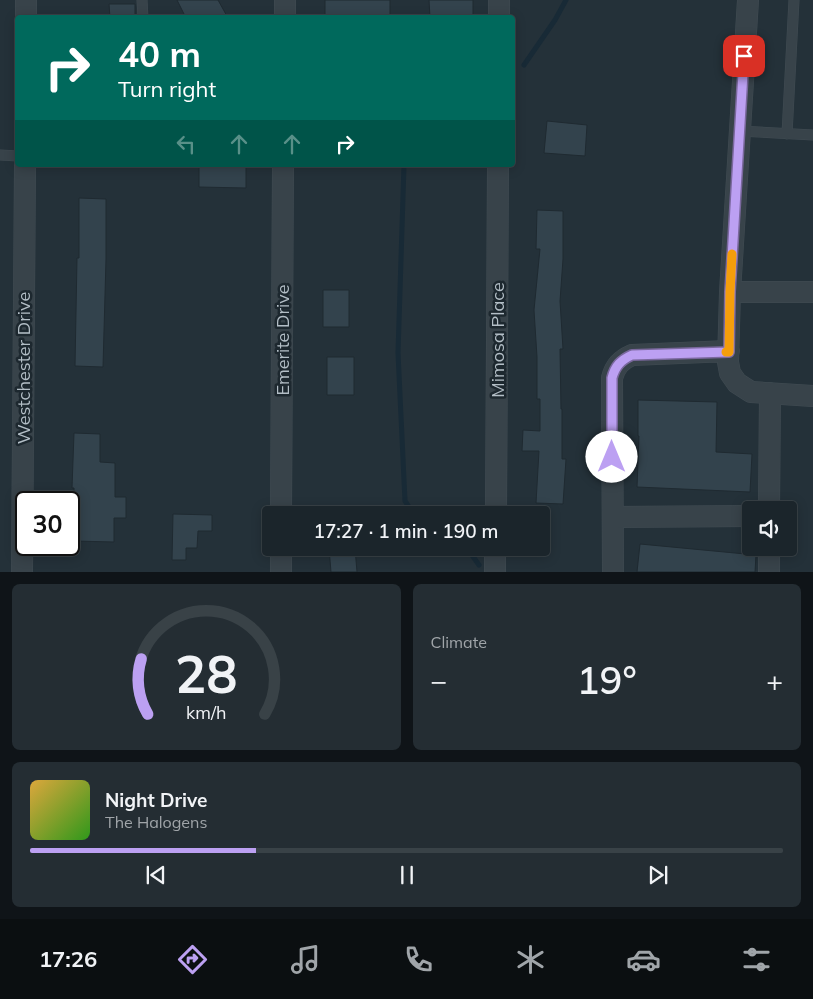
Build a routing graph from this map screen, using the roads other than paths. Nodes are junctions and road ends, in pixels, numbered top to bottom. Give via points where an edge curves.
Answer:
1 (26, 0) edge
2 (142, 0) edge
3 (285, 0) edge
4 (499, 0) edge
5 (748, 0) edge
6 (794, 0) edge
7 (26, 15) edge
8 (143, 15) edge
9 (285, 15) edge
10 (498, 15) edge
11 (740, 132) junction
12 (787, 134) junction
13 (813, 135) edge
14 (0, 155) edge
15 (15, 156) edge
16 (25, 167) edge
17 (284, 167) edge
18 (498, 167) edge
19 (730, 292) junction
20 (813, 292) edge
21 (729, 352) junction
22 (770, 393) junction
23 (813, 396) edge
24 (769, 501) edge
25 (281, 506) edge
26 (496, 506) edge
27 (742, 516) edge
28 (613, 517) junction
29 (281, 556) edge
30 (495, 556) edge
31 (769, 556) edge
32 (22, 572) edge
33 (280, 572) edge
34 (495, 572) edge
35 (613, 572) edge
36 (769, 572) edge

1 - 7 street
2 - 8 lane
3 - 9 street
4 - 10 street
5 - 11 street
6 - 12 lane
11 - 12 lane
11 - 19 street
12 - 13 lane
14 - 15 lane
16 - 32 street, Westchester Drive
17 - 25 street, Emerite Drive
18 - 26 street, Mimosa Place
19 - 20 street
19 - 21 street
21 - 22 street via 730,373 737,382 751,392
21 - 28 street via 632,355 619,363 612,378
22 - 23 street
22 - 24 street
27 - 28 street
28 - 35 street
29 - 33 street
30 - 34 street
31 - 36 street

